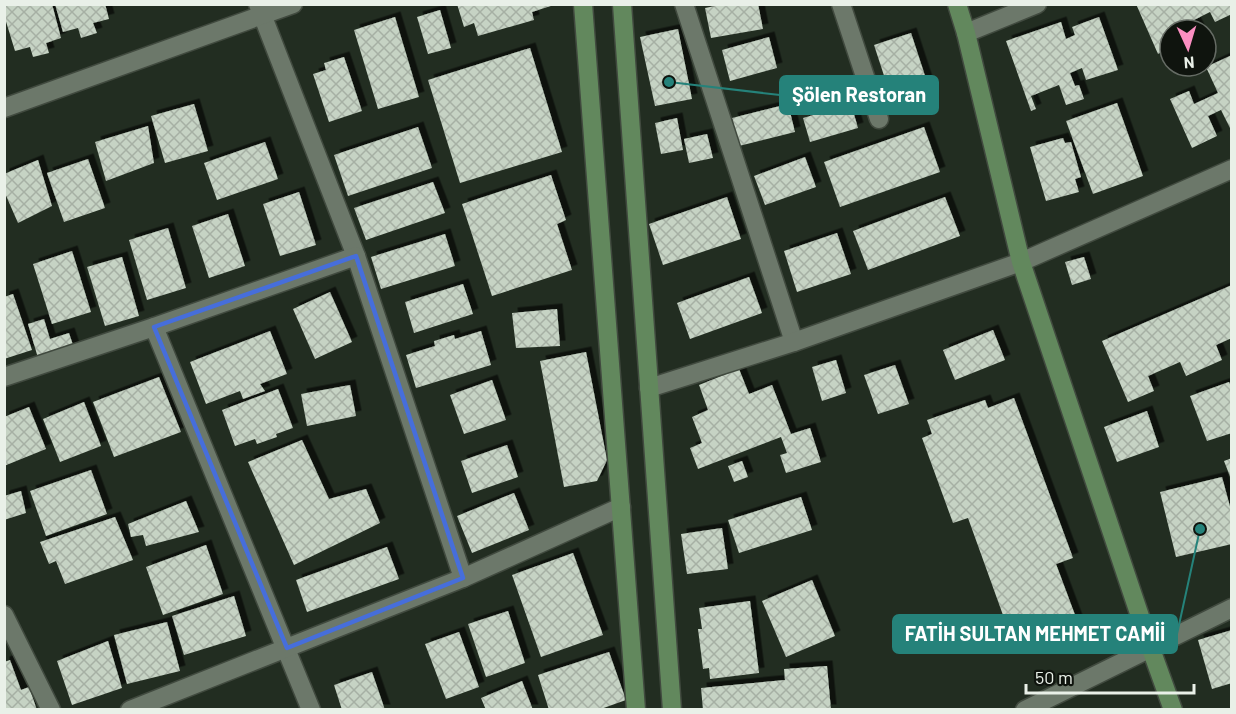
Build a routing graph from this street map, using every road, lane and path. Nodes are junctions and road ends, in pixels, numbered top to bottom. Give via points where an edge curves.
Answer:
1 (293, 4) edge
2 (583, 4) edge
3 (622, 4) edge
4 (684, 4) edge
5 (841, 4) edge
6 (957, 4) edge
7 (1036, 4) edge
8 (260, 10) edge
9 (966, 33) junction
10 (4, 108) edge
11 (879, 119) dead end
12 (1232, 169) edge
13 (356, 256) junction
14 (1021, 262) junction
15 (154, 327) junction
16 (794, 342) junction
17 (4, 377) edge
18 (649, 388) junction
19 (621, 507) junction
20 (463, 578) junction
21 (1232, 608) edge
22 (4, 615) edge
23 (286, 648) junction
24 (1151, 649) junction
25 (51, 710) edge
26 (130, 710) edge
27 (311, 710) edge
28 (636, 710) edge
29 (672, 710) edge
30 (1025, 710) edge
31 (1173, 710) edge

1 - 8 street
2 - 19 main road
3 - 18 main road
4 - 16 street
5 - 11 street
6 - 9 main road
7 - 9 street
8 - 10 street
8 - 13 street
9 - 14 main road
12 - 14 street
13 - 15 street
13 - 20 street
14 - 16 street
14 - 24 main road
15 - 17 street
15 - 23 street
16 - 18 street
18 - 29 main road
19 - 20 street
19 - 28 main road
20 - 23 street
21 - 24 street
22 - 25 street
23 - 26 street
23 - 27 street
24 - 30 street
24 - 31 main road

